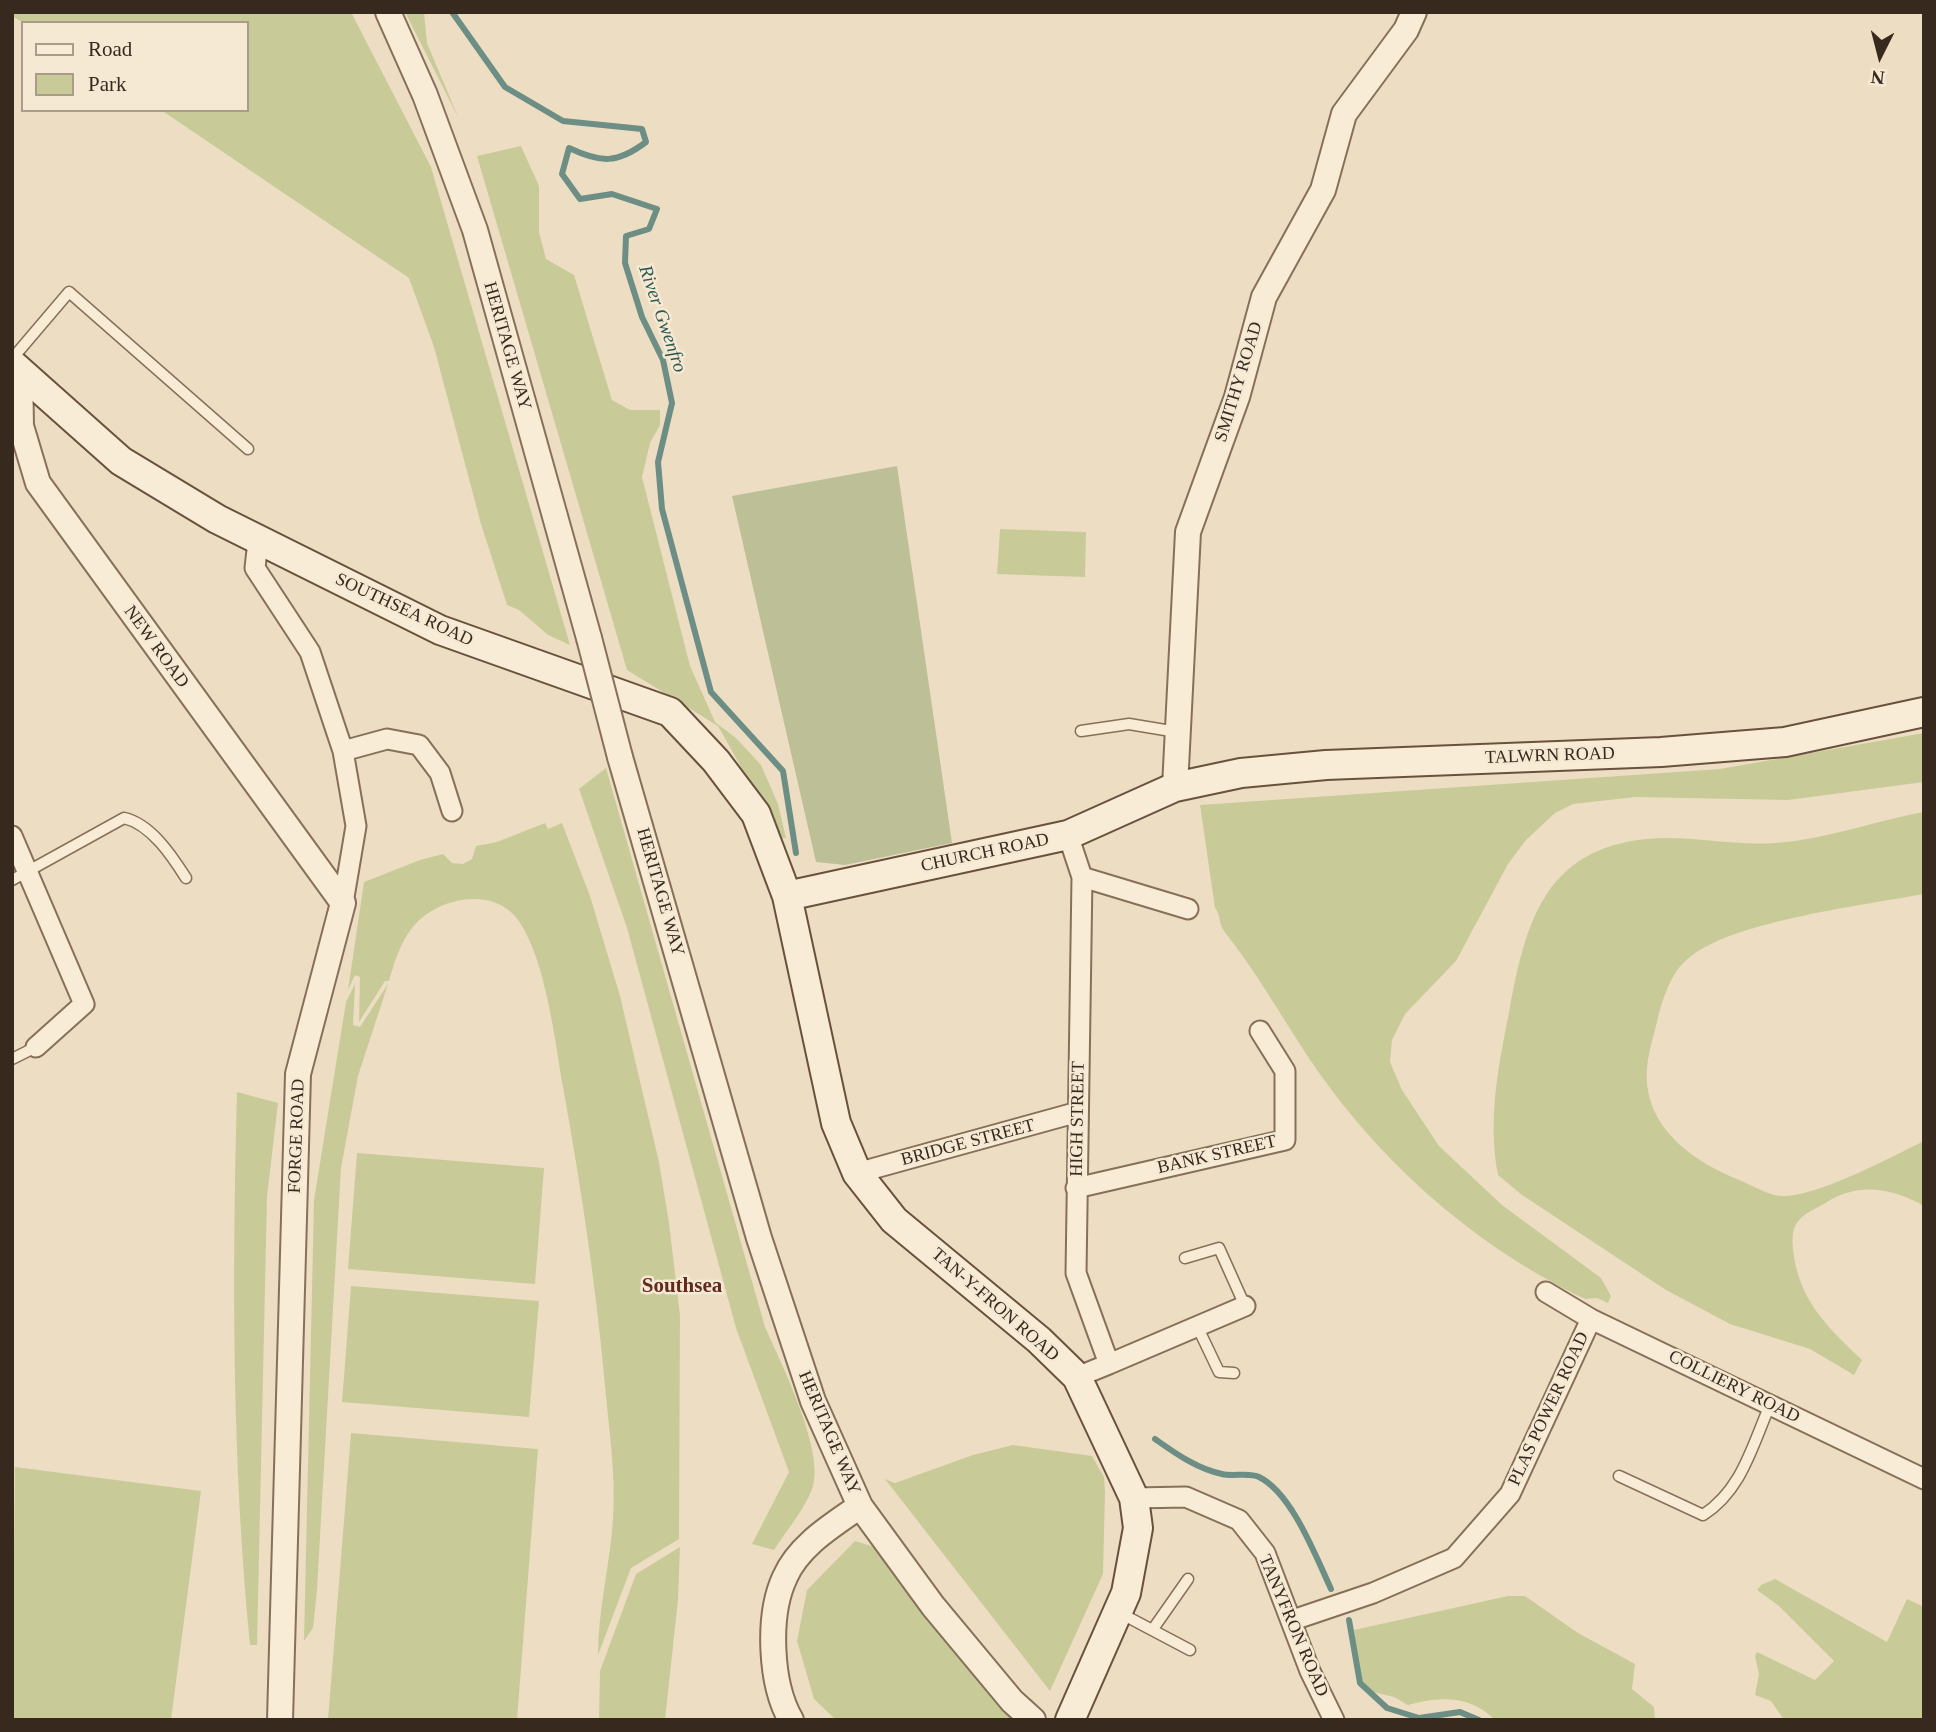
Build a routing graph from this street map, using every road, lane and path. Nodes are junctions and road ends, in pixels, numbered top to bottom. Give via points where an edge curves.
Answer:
1 (388, 12) edge
2 (1413, 12) edge
3 (15, 365) edge
4 (248, 449) dead end
5 (258, 541) junction
6 (1924, 712) edge
7 (1081, 730) dead end
8 (1178, 732) junction
9 (343, 751) junction
10 (1175, 787) junction
11 (452, 811) dead end
12 (1068, 835) junction
13 (12, 836) edge
14 (20, 875) edge
15 (1082, 877) junction
16 (186, 878) dead end
17 (787, 896) junction
18 (343, 903) junction
19 (1188, 909) dead end
20 (1260, 1031) dead end
21 (36, 1047) joint
22 (12, 1059) edge
23 (1079, 1112) junction
24 (858, 1173) junction
25 (1076, 1188) junction
26 (1185, 1258) dead end
27 (1546, 1293) dead end
28 (1245, 1306) joint
29 (1591, 1319) junction
30 (1198, 1328) junction
31 (1110, 1364) junction
32 (1234, 1373) dead end
33 (1077, 1377) junction
34 (1770, 1405) junction
35 (1619, 1476) dead end
36 (1924, 1479) edge
37 (1135, 1498) junction
38 (860, 1506) junction
39 (1188, 1579) dead end
40 (1118, 1612) junction
41 (1293, 1620) junction
42 (1153, 1629) junction
43 (1190, 1650) dead end
44 (280, 1720) edge
45 (791, 1720) edge
46 (1033, 1720) edge
47 (1070, 1720) edge
48 (1334, 1720) edge

1 - 38 street, HERITAGE WAY, bridge via 425,95 475,230 620,757 785,1319 813,1401
2 - 8 street, SMITHY ROAD via 1406,30 1345,114 1323,190 1264,297 1237,397 1188,532
3 - 4 lane via 69,292
3 - 5 main road, SOUTHSEA ROAD via 121,461
3 - 18 street, NEW ROAD via 21,426 38,483
5 - 9 street, FORGE ROAD via 255,568 310,653
5 - 17 main road, SOUTHSEA ROAD via 440,630 670,712 716,761 756,814
6 - 10 main road, TALWRN ROAD via 1785,742 1661,752 1326,765 1241,773
7 - 8 lane via 1129,724
8 - 10 street, SMITHY ROAD
9 - 11 street via 387,739 419,745 440,773
9 - 18 street, FORGE ROAD via 356,826
10 - 12 main road, CHURCH ROAD
12 - 15 street, HIGH STREET
12 - 17 main road, CHURCH ROAD
13 - 14 street
14 - 16 lane via 124,818 150,833
14 - 21 street via 84,1004
15 - 19 street
15 - 23 street, HIGH STREET
17 - 24 main road, TAN-Y-FRON ROAD via 836,1123
18 - 44 street, FORGE ROAD via 298,1074
20 - 25 street, BANK STREET via 1285,1070 1285,1140
21 - 22 lane
23 - 24 street, BRIDGE STREET
23 - 25 street, HIGH STREET
24 - 33 main road, TAN-Y-FRON ROAD via 894,1220
25 - 31 street, HIGH STREET via 1076,1273
26 - 28 lane via 1219,1248
27 - 29 street, COLLIERY ROAD
28 - 30 street
29 - 34 street, COLLIERY ROAD
29 - 41 street, PLAS POWER ROAD via 1510,1494 1454,1558 1373,1593
30 - 31 street
30 - 32 lane via 1219,1372
31 - 33 street
33 - 37 main road, TAN-Y-FRON ROAD
34 - 35 lane via 1736,1484 1724,1502 1703,1515
34 - 36 street, COLLIERY ROAD
37 - 40 main road, TAN-Y-FRON ROAD via 1134,1559
37 - 41 street, TANYFRON ROAD via 1186,1497 1239,1520 1265,1553
38 - 45 street via 821,1532 785,1577 775,1619 774,1664
38 - 46 street, HERITAGE WAY via 933,1606
39 - 42 lane
40 - 42 lane
40 - 47 main road, TAN-Y-FRON ROAD
41 - 48 street, TANYFRON ROAD via 1310,1671
42 - 43 lane

